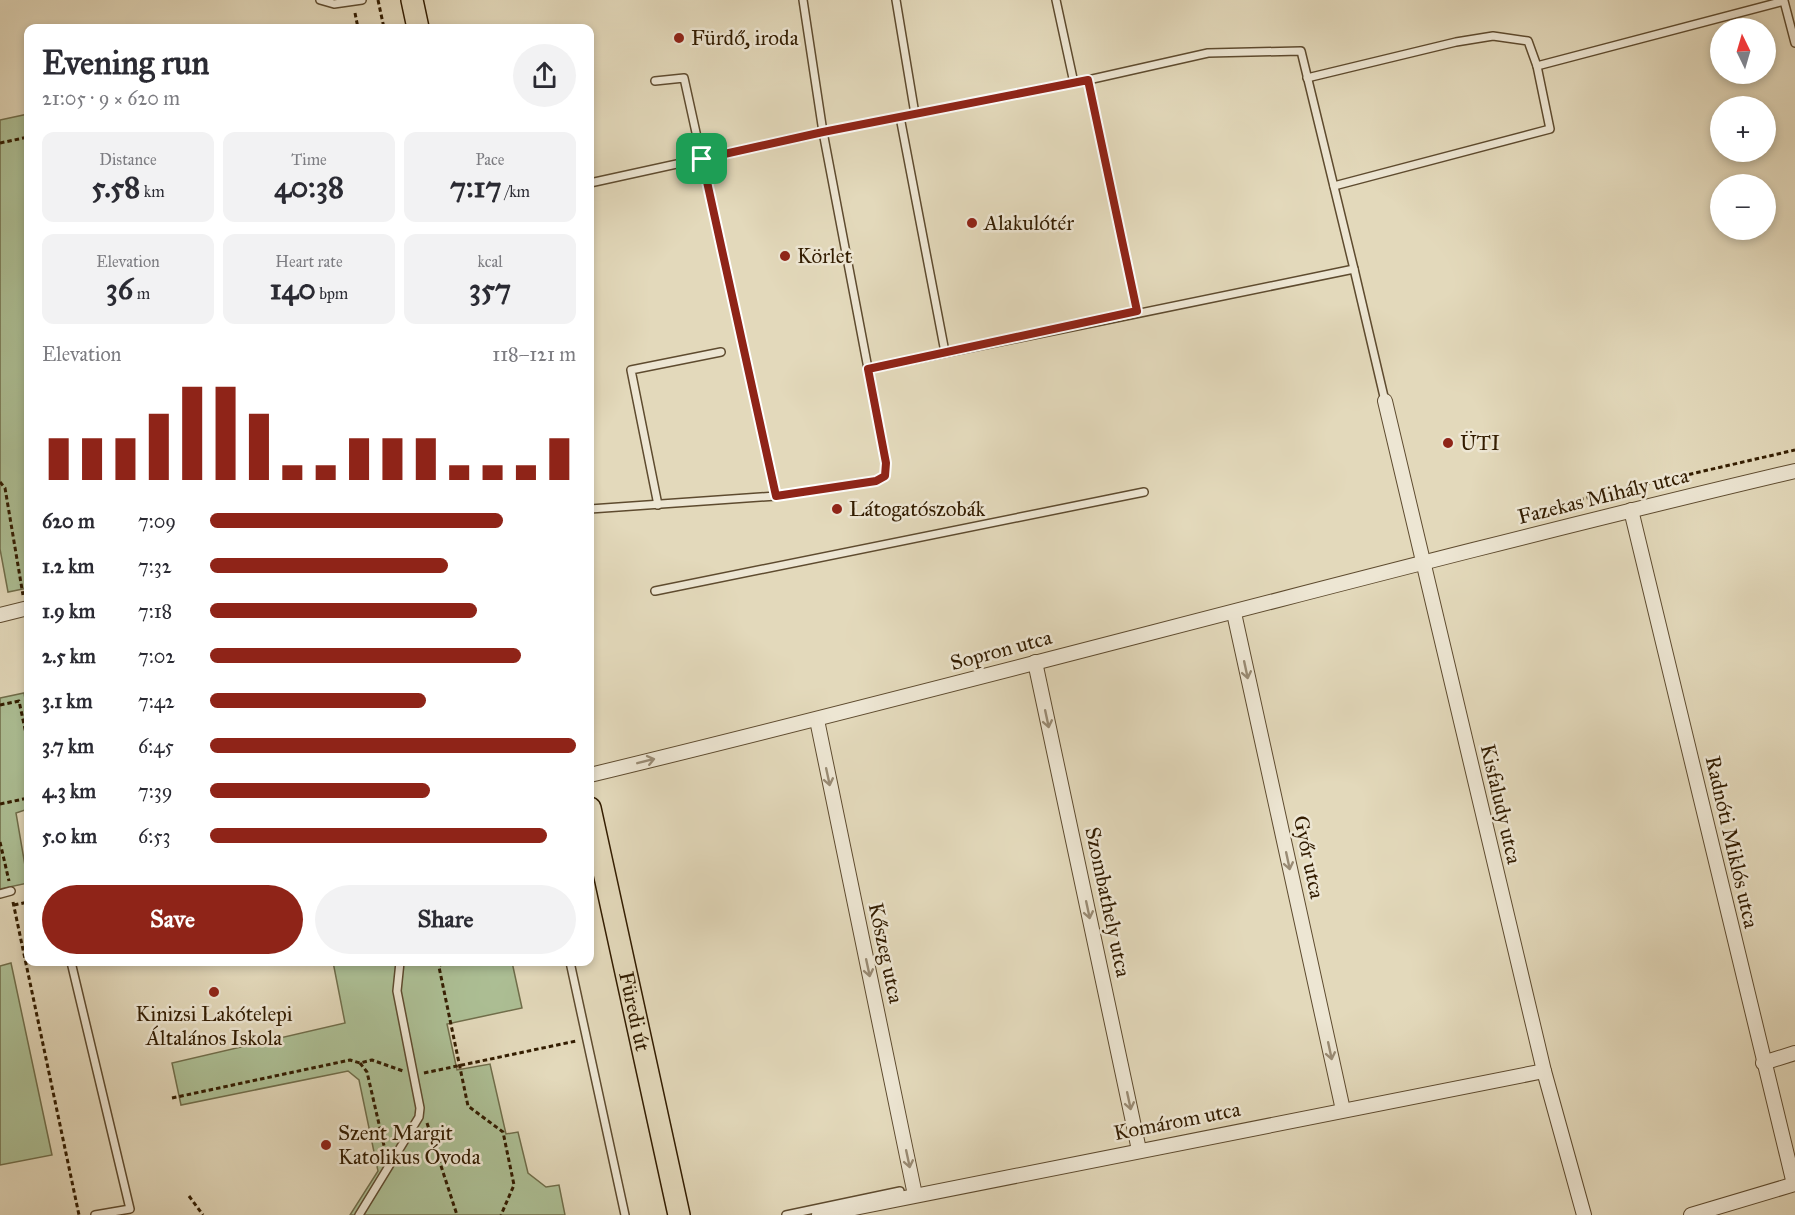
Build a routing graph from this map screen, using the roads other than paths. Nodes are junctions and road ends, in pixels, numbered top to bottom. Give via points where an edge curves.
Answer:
1 (320, 0) edge
2 (362, 0) edge
3 (412, 0) edge
4 (803, 0) edge
5 (896, 0) edge
6 (1056, 0) edge
7 (417, 24) edge
8 (1795, 43) edge
9 (1537, 66) junction
10 (1307, 78) junction
11 (1088, 80) junction
12 (655, 81) dead end
13 (1074, 83) junction
14 (915, 114) junction
15 (900, 117) junction
16 (823, 132) junction
17 (702, 159) junction
18 (594, 182) edge
19 (1334, 186) junction
20 (1354, 269) junction
21 (1137, 311) junction
22 (721, 352) dead end
23 (945, 352) junction
24 (868, 369) junction
25 (1385, 401) joint
26 (1795, 471) edge
27 (1144, 492) dead end
28 (776, 496) junction
29 (658, 505) junction
30 (594, 509) edge
31 (1631, 510) junction
32 (1422, 563) junction
33 (655, 591) dead end
34 (24, 610) edge
35 (1234, 613) junction
36 (0, 615) edge
37 (1035, 662) junction
38 (817, 720) junction
39 (594, 774) edge
40 (594, 826) edge
41 (11, 891) road end
42 (0, 894) edge
43 (71, 966) edge
44 (400, 966) edge
45 (571, 966) edge
46 (1795, 1053) edge
47 (1763, 1063) junction
48 (1544, 1071) junction
49 (1342, 1110) junction
50 (1139, 1150) junction
51 (1794, 1184) edge
52 (900, 1191) dead end
53 (915, 1195) junction
54 (887, 1197) junction
55 (95, 1215) edge
56 (359, 1215) edge
57 (624, 1215) edge
58 (679, 1215) edge
59 (786, 1215) edge
60 (819, 1215) edge
61 (1584, 1215) edge
62 (1691, 1215) edge

1 - 2 lane via 334,4
3 - 7 main road
4 - 16 lane
5 - 14 lane
6 - 13 lane
8 - 9 lane via 1784,1
9 - 10 lane via 1528,41 1493,36
9 - 19 lane via 1550,129
10 - 11 lane via 1301,51 1208,53
10 - 19 lane
11 - 13 lane
11 - 21 lane
12 - 17 lane via 684,78
13 - 14 lane
14 - 15 lane
15 - 16 lane
15 - 23 lane
16 - 17 lane
16 - 24 lane
17 - 18 lane
17 - 28 lane
19 - 20 lane
20 - 21 lane
20 - 25 lane
21 - 23 lane
22 - 29 lane via 631,370
23 - 24 lane
24 - 28 lane via 886,463 885,476 876,481
25 - 32 street, Kisfaludy utca
26 - 31 street, Fazekas Mihály utca
27 - 33 lane
28 - 29 lane
29 - 30 lane
31 - 32 street, Fazekas Mihály utca
31 - 47 street, Radnóti Miklós utca
32 - 35 street, Sopron utca
32 - 48 street, Kisfaludy utca
34 - 36 street
35 - 37 street, Sopron utca
35 -> 49 street, Győr utca
37 - 38 street, Sopron utca
37 -> 50 street, Szombathely utca
39 -> 38 street, Sopron utca
38 -> 53 street, Kőszeg utca
40 - 58 main road, Füredi út
41 - 42 lane
43 - 55 lane via 130,1209
44 - 56 lane via 397,991 420,1108 416,1126
45 - 57 lane
46 - 47 street
47 - 51 street, Radnóti Miklós utca
48 - 49 street, Komárom utca
48 - 61 street, Kisfaludy utca
49 - 50 street, Komárom utca
50 - 53 street, Komárom utca
51 - 62 street
52 - 54 lane
53 - 54 street, Komárom utca
54 - 59 lane
54 - 60 street, Komárom utca

